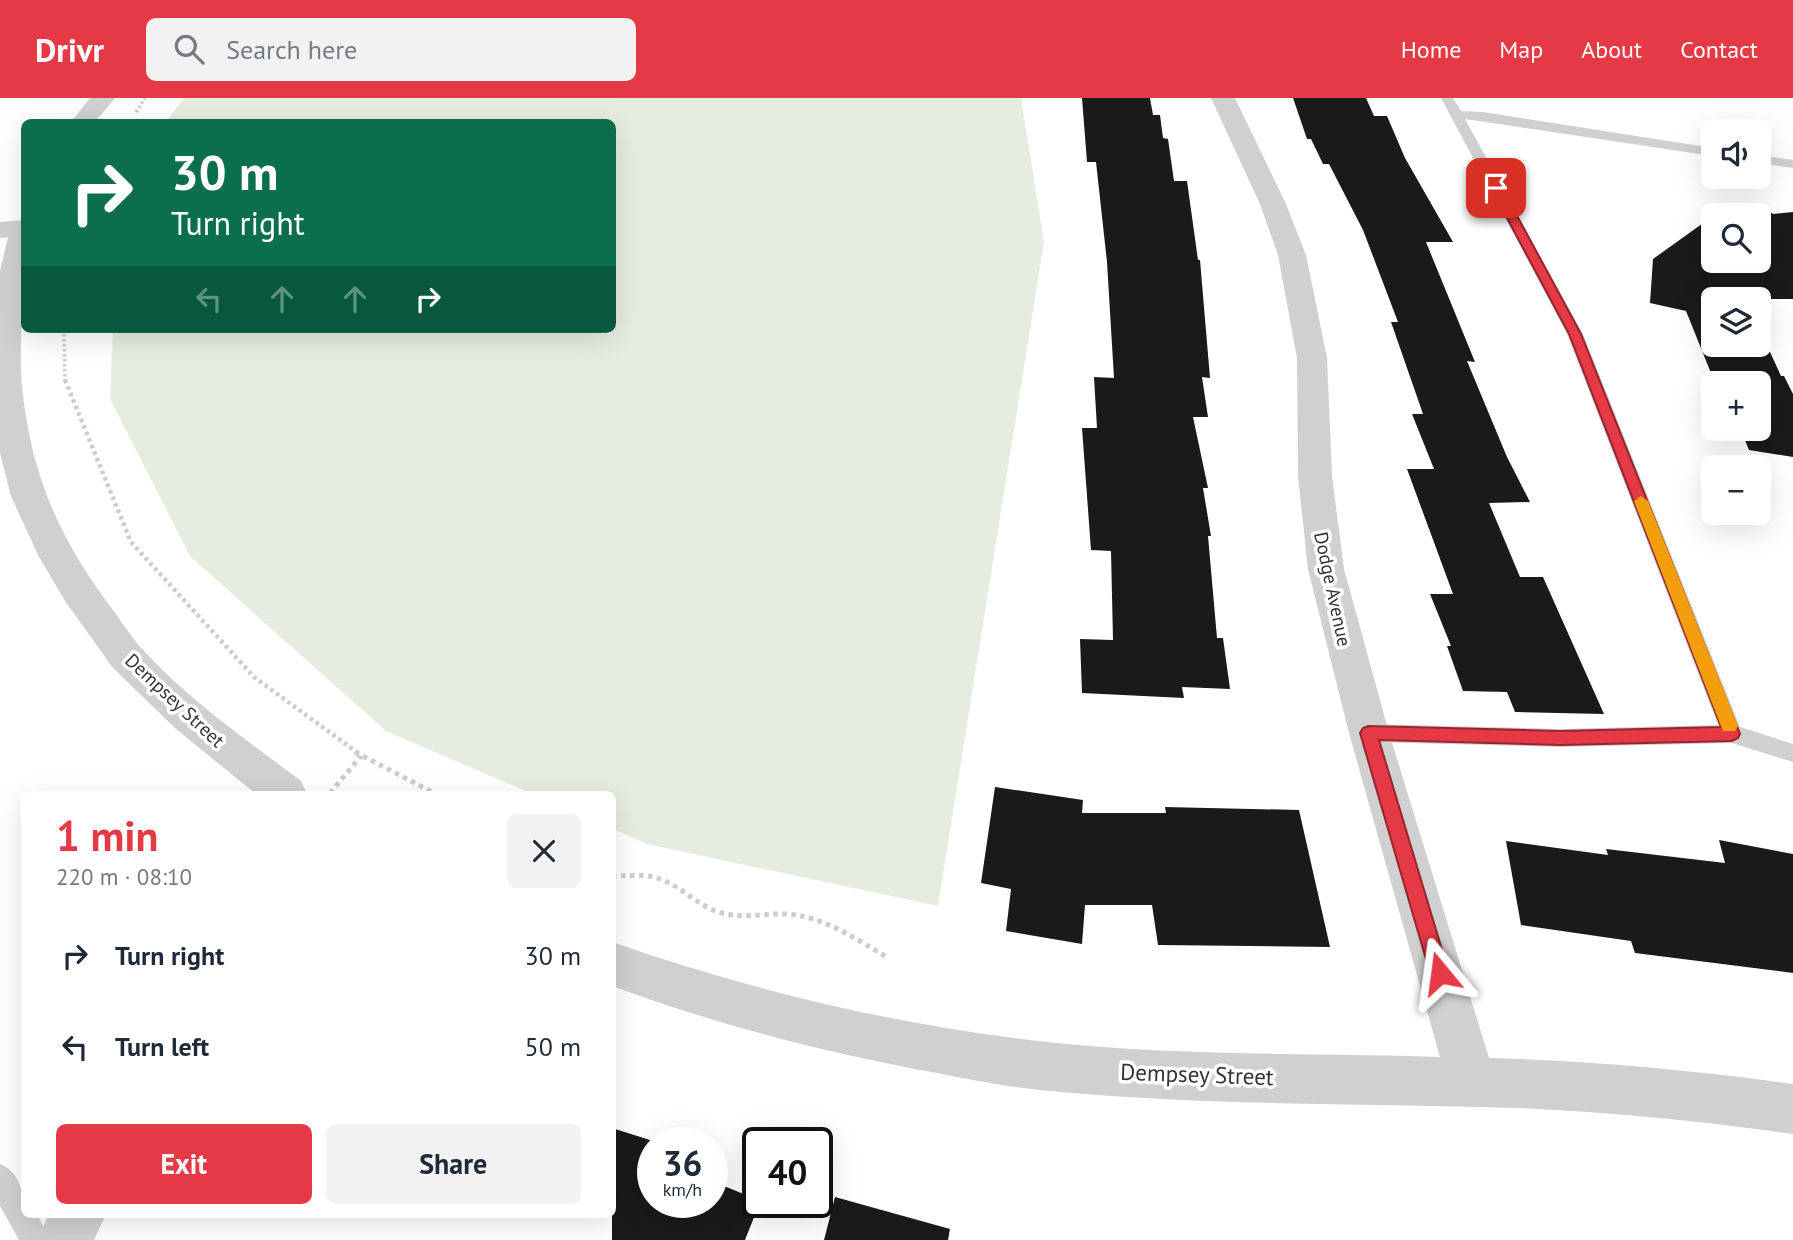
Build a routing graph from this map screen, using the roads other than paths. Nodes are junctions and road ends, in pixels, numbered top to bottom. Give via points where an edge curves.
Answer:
1 (103, 98) edge
2 (1223, 98) edge
3 (1447, 98) edge
4 (1457, 115) junction
5 (86, 119) edge
6 (1701, 150) edge
7 (1771, 161) edge
8 (1793, 164) edge
9 (13, 241) edge
10 (1368, 733) junction
11 (1732, 734) junction
12 (1793, 753) edge
13 (282, 791) edge
14 (616, 965) edge
15 (1471, 1080) junction
16 (1793, 1110) edge
17 (0, 1178) edge
18 (21, 1216) edge
19 (22, 1218) edge
20 (78, 1218) edge
21 (34, 1240) edge
22 (64, 1240) edge

1 - 5 street
2 - 10 street, Dodge Avenue via 1272,204 1300,289 1312,358 1322,548
3 - 4 lane
4 - 6 lane
4 - 11 lane via 1575,334
7 - 8 lane
9 - 13 street, Dempsey Street via 5,324 10,420 22,477 44,530 80,596 133,665 193,722
10 - 11 lane via 1560,738
10 - 15 street, Dodge Avenue
11 - 12 lane
14 - 15 street, Dempsey Street via 771,1016 1060,1068 1174,1075
15 - 16 street, Dempsey Street via 1674,1092
17 - 18 lane
19 - 21 lane
20 - 22 street

